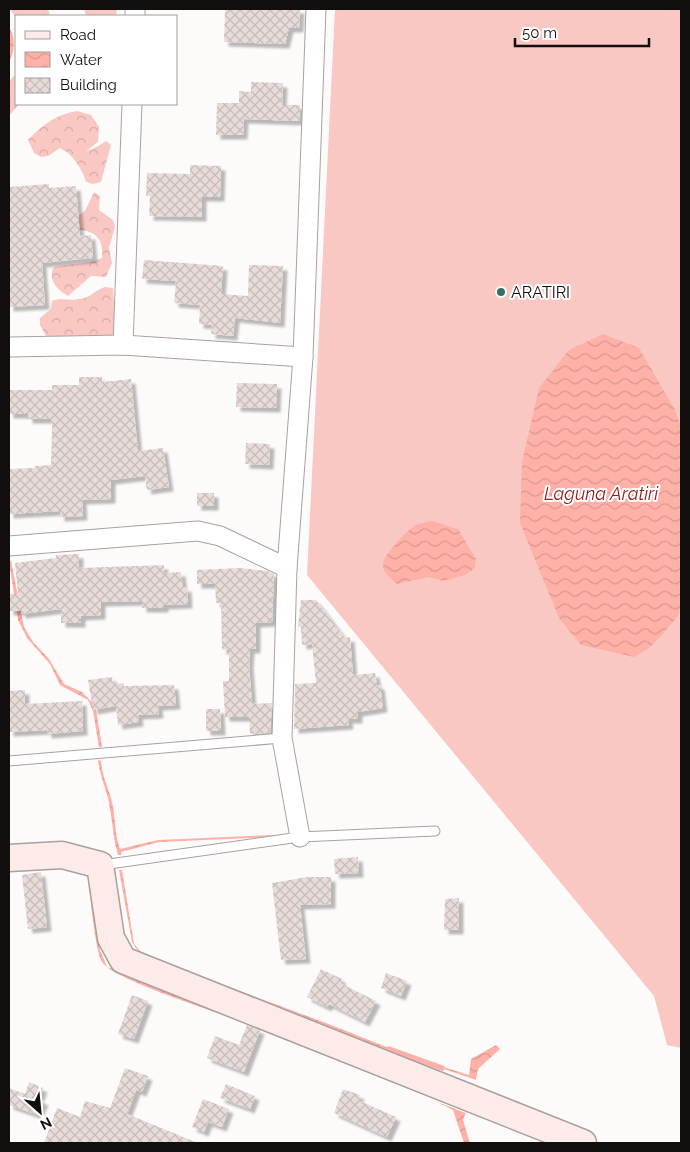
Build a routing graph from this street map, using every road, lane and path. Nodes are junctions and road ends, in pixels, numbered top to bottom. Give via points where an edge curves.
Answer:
1 (316, 9) edge
2 (132, 105) edge
3 (123, 344) junction
4 (9, 347) edge
5 (303, 357) junction
6 (9, 546) edge
7 (287, 568) junction
8 (282, 738) junction
9 (9, 762) edge
10 (435, 831) dead end
11 (300, 837) junction
12 (9, 858) edge
13 (100, 865) junction
14 (583, 1143) edge

1 - 5 street
2 - 3 street
3 - 4 street
3 - 5 street
5 - 7 street
6 - 7 street via 198,531 220,536
7 - 8 street
8 - 9 lane
8 - 11 street
10 - 11 lane
11 - 13 lane
12 - 13 street via 62,854
13 - 14 street via 111,938 123,960

